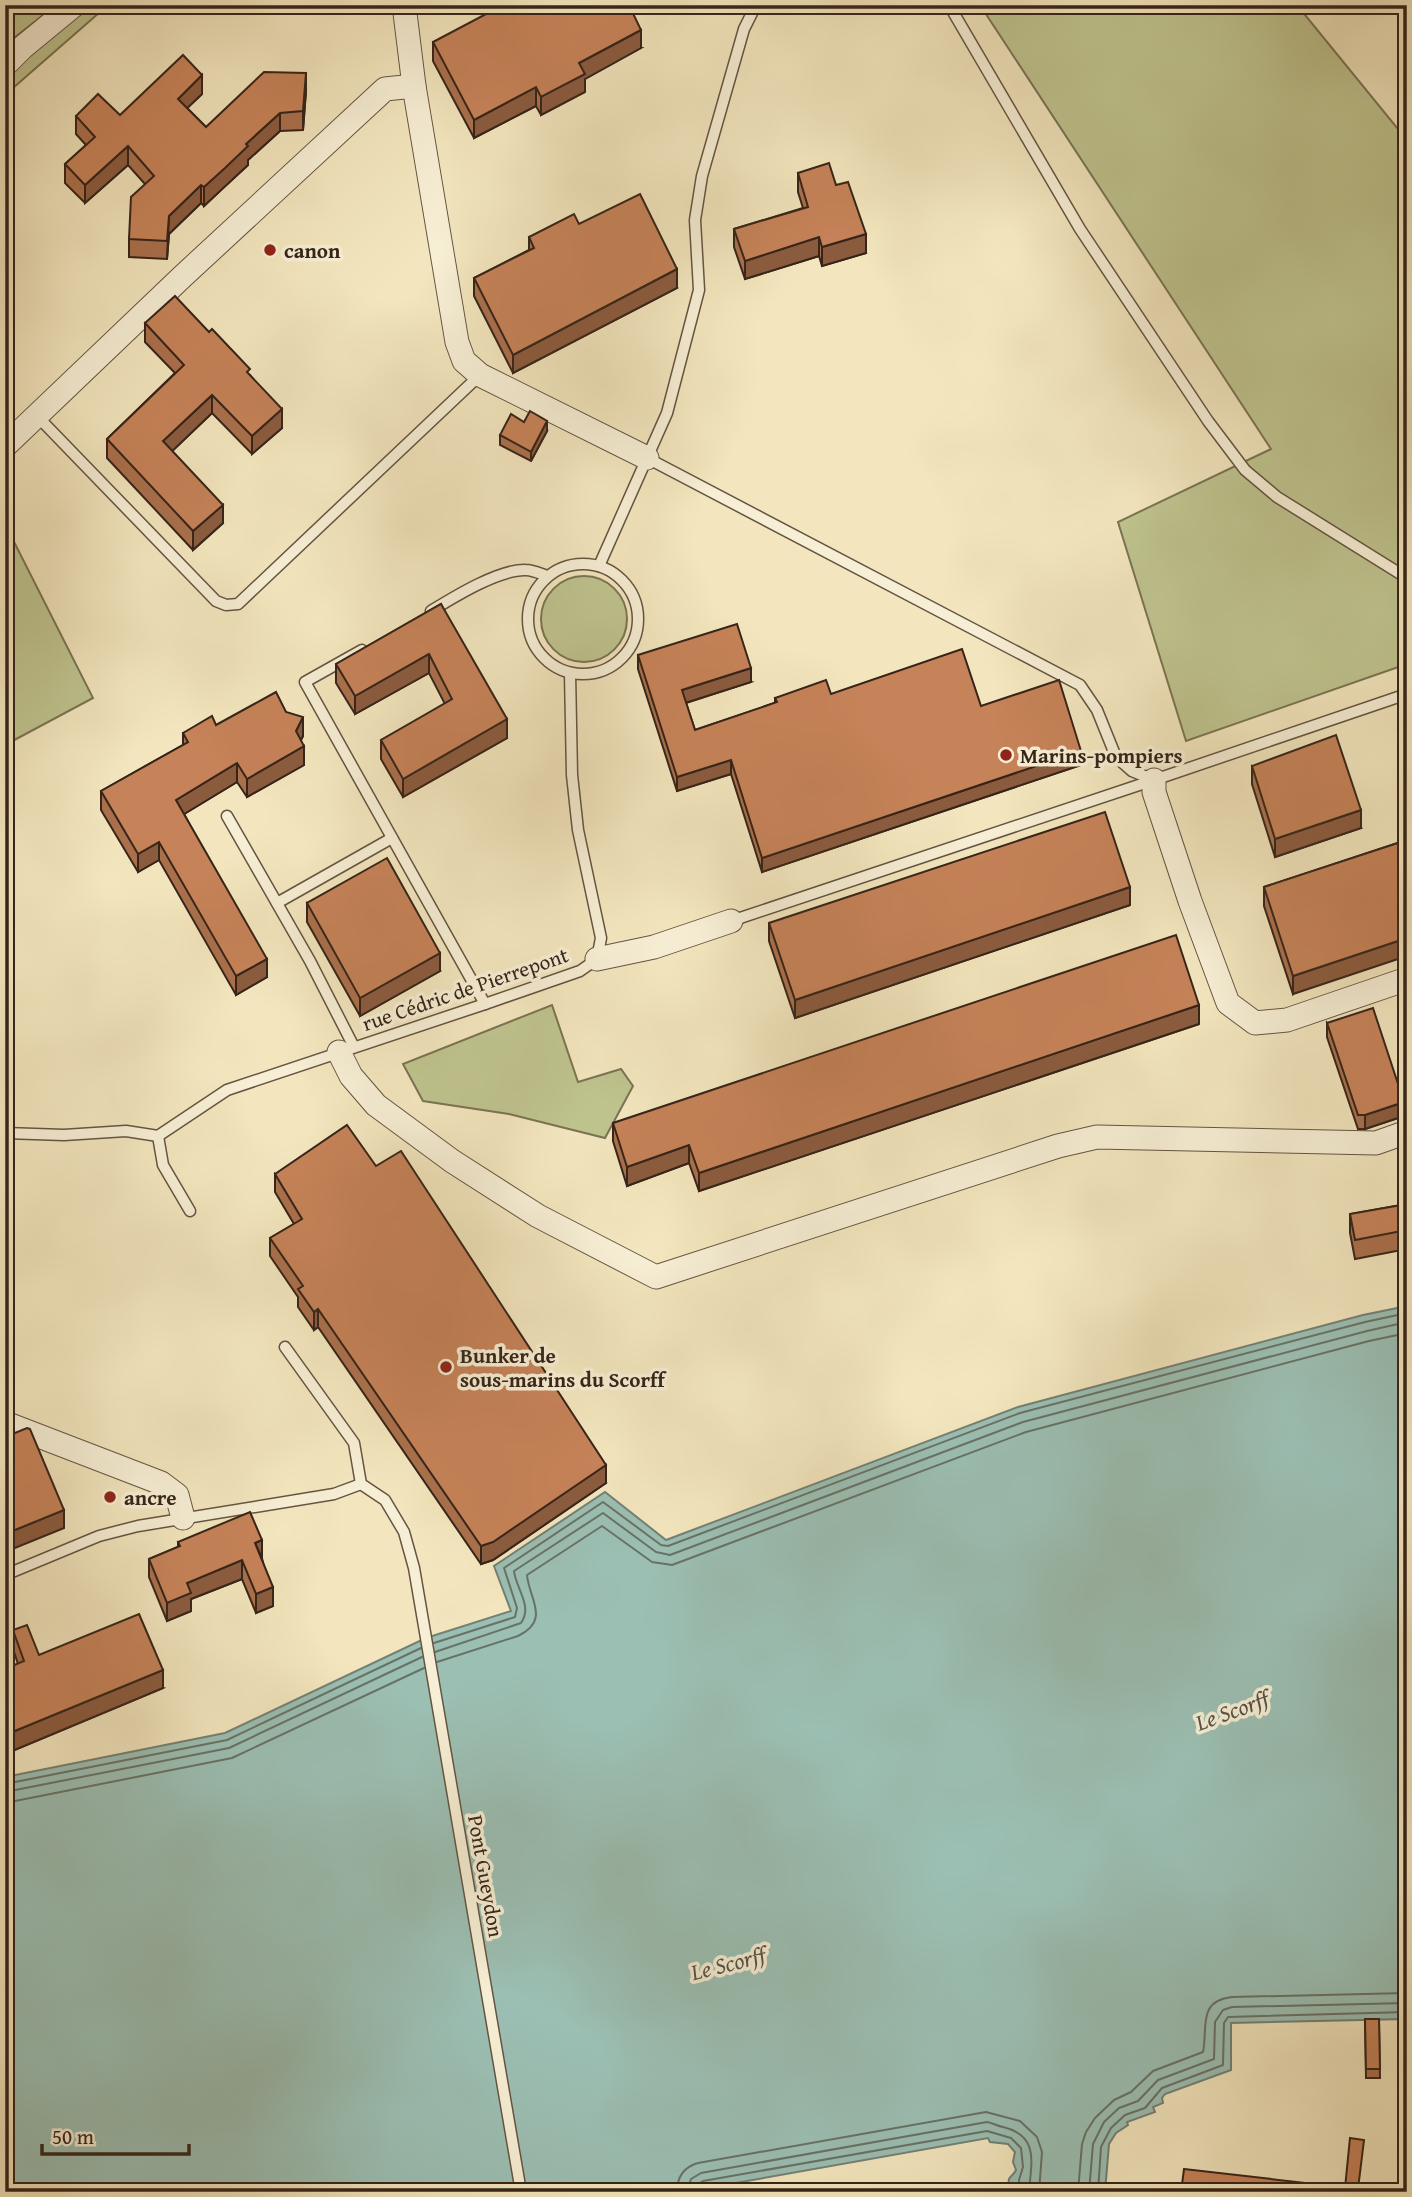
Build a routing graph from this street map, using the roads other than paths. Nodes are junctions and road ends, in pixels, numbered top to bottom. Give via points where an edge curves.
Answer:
1 (74, 5) edge
2 (404, 5) edge
3 (756, 5) edge
4 (948, 5) edge
5 (5, 65) edge
6 (414, 86) junction
7 (480, 374) junction
8 (38, 416) junction
9 (5, 446) edge
10 (647, 458) junction
11 (599, 566) junction
12 (547, 576) junction
13 (1407, 578) edge
14 (425, 614) edge
15 (377, 641) edge
16 (570, 673) junction
17 (1407, 694) edge
18 (1154, 780) junction
19 (227, 816) dead end
20 (391, 838) junction
21 (277, 903) junction
22 (731, 921) joint
23 (597, 959) junction
24 (1407, 979) edge
25 (485, 1004) junction
26 (346, 1050) junction
27 (1407, 1132) edge
28 (5, 1133) edge
29 (158, 1136) junction
30 (190, 1211) dead end
31 (285, 1347) dead end
32 (5, 1423) edge
33 (361, 1483) junction
34 (183, 1518) junction
35 (5, 1575) edge
36 (521, 2192) edge

1 - 5 street
2 - 6 street
3 - 10 lane via 744,29 702,176 695,220 699,290 667,413
4 - 13 lane via 1080,229 1245,470 1276,497
6 - 7 street via 457,342 464,361
6 - 8 street via 385,89
7 - 8 lane via 238,604 226,606 216,601
7 - 10 street
8 - 9 street
10 - 11 lane
10 - 18 lane via 1080,685 1097,710 1116,757 1132,771
11 - 12 lane via 581,563
11 - 16 lane via 628,588 638,623 623,656 609,667
12 - 14 lane via 525,570 504,575
12 - 16 lane via 529,606 532,641 542,656
15 - 20 lane via 305,682
16 - 23 lane, rue Cédric de Pierrepont via 572,775 578,830 601,938
17 - 18 lane
18 - 22 lane
18 - 24 street via 1190,901 1228,1003 1255,1023 1287,1020
19 - 21 lane
20 - 21 lane
20 - 25 lane
21 - 26 lane
22 - 23 street via 654,947
23 - 25 lane, rue Cédric de Pierrepont via 580,971
25 - 26 lane, rue Cédric de Pierrepont
26 - 27 street via 351,1076 376,1105 452,1161 538,1216 656,1277 1097,1137 1376,1143
26 - 29 lane, rue Cédric de Pierrepont via 227,1090
28 - 29 lane via 126,1131
29 - 30 lane via 163,1165
31 - 33 lane via 354,1443
32 - 34 street via 161,1483 177,1495
33 - 34 lane via 334,1494
33 - 36 lane, Pont Gueydon via 386,1500 404,1532 414,1568
34 - 35 lane via 99,1536

